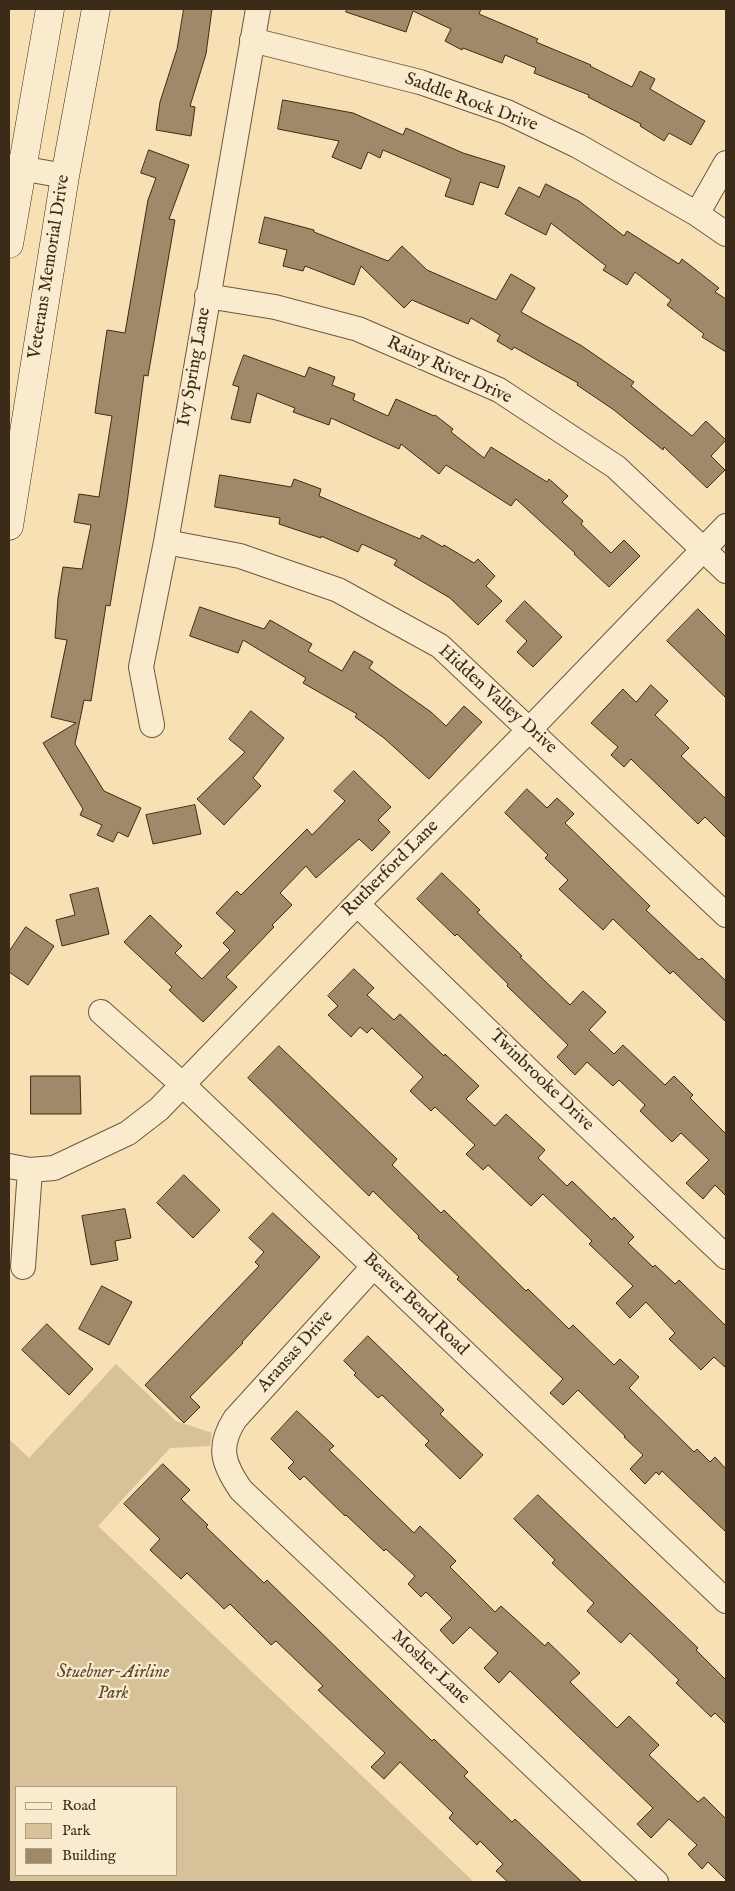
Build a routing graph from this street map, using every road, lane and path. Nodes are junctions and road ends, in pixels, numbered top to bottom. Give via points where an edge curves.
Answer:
1 (50, 9) edge
2 (96, 9) edge
3 (258, 9) edge
4 (252, 40) junction
5 (726, 163) edge
6 (15, 167) edge
7 (65, 176) junction
8 (698, 214) junction
9 (726, 234) edge
10 (9, 244) edge
11 (207, 296) junction
12 (9, 526) edge
13 (726, 526) edge
14 (166, 542) junction
15 (704, 550) junction
16 (726, 571) edge
17 (152, 725) dead end
18 (530, 729) junction
19 (357, 904) junction
20 (726, 915) edge
21 (101, 1012) dead end
22 (183, 1085) junction
23 (19, 1168) edge
24 (726, 1257) edge
25 (374, 1266) junction
26 (22, 1267) dead end
27 (225, 1442) joint
28 (726, 1601) edge
29 (656, 1882) edge

1 - 6 main road
2 - 7 main road, Veterans Memorial Drive
3 - 4 street, Ivy Spring Lane
4 - 8 street, Saddle Rock Drive via 420,82 508,112 578,146
4 - 11 street, Ivy Spring Lane
5 - 8 street
6 - 7 street
6 - 10 main road
7 - 12 main road, Veterans Memorial Drive
8 - 9 street, Saddle Rock Drive
11 - 14 street, Ivy Spring Lane
11 - 15 street, Rainy River Drive via 275,307 358,329 500,390 616,468
13 - 15 street, Rutherford Lane
14 - 17 street, Ivy Spring Lane via 142,667
14 - 18 street, Hidden Valley Drive via 240,556 338,590 440,646
15 - 16 street, Rainy River Drive
15 - 18 street, Rutherford Lane
18 - 19 street, Rutherford Lane
18 - 20 street, Hidden Valley Drive
19 - 22 street, Rutherford Lane
19 - 24 street, Twinbrooke Drive
21 - 22 street, Beaver Bend Road
22 - 23 street, Rutherford Lane via 160,1109 128,1134 54,1168
22 - 25 street, Beaver Bend Road
23 - 26 street, Rutherford Lane
25 - 27 street, Aransas Drive via 235,1419
25 - 28 street, Beaver Bend Road
27 - 29 street, Mosher Lane via 225,1461 241,1490

